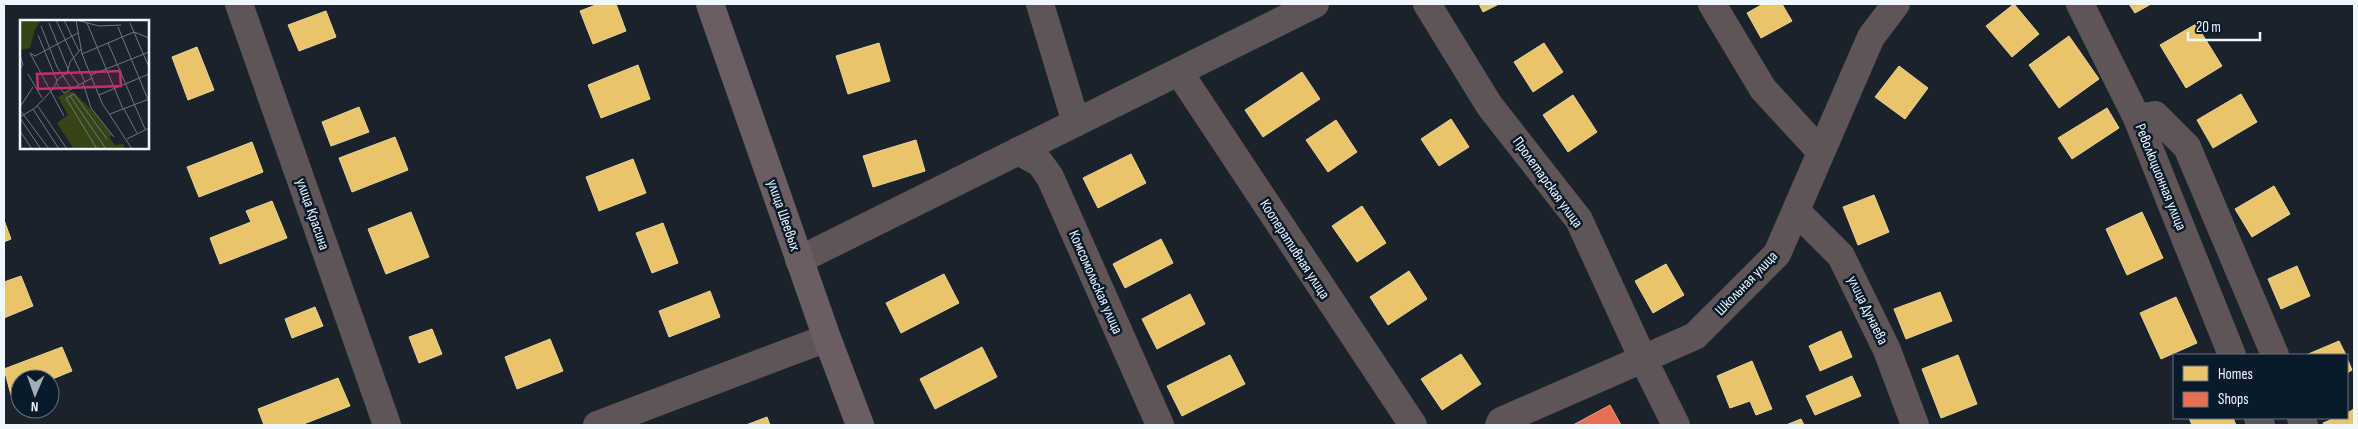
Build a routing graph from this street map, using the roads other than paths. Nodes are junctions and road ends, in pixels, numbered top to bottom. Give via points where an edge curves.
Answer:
1 (239, 4) edge
2 (710, 4) edge
3 (1040, 4) edge
4 (1315, 4) edge
5 (1426, 4) edge
6 (1712, 4) edge
7 (1896, 4) edge
8 (2080, 4) edge
9 (1179, 72) junction
10 (2137, 118) junction
11 (1076, 123) junction
12 (1018, 151) junction
13 (1821, 152) junction
14 (1796, 210) junction
15 (799, 260) junction
16 (827, 338) junction
17 (2232, 354) edge
18 (2274, 354) edge
19 (1642, 359) junction
20 (387, 425) edge
21 (597, 425) edge
22 (860, 425) edge
23 (1160, 425) edge
24 (1413, 425) edge
25 (1499, 425) edge
26 (1676, 425) edge
27 (1915, 425) edge

1 - 20 street, улица Красина
2 - 15 main road, улица Шеевых
3 - 11 street
4 - 9 street
5 - 19 street, Пролетарская улица via 1489,104 1579,220
6 - 13 street via 1763,89
7 - 13 street, Школьная улица via 1871,37
8 - 10 street, Революционная улица
9 - 11 street
9 - 24 street, Кооперативная улица
10 - 17 street, Революционная улица
10 - 18 street via 2156,115 2187,147
11 - 12 street
12 - 15 street
12 - 23 street, Комсомольская улица via 1040,163 1050,177
13 - 14 street, Школьная улица
14 - 19 street, Школьная улица via 1777,254 1695,336
14 - 27 street, улица Дунаева via 1841,256 1888,350
15 - 16 main road, улица Шеевых
16 - 21 street
16 - 22 main road, улица Шеевых
19 - 25 street, Школьная улица via 1501,421
19 - 26 street, Пролетарская улица

